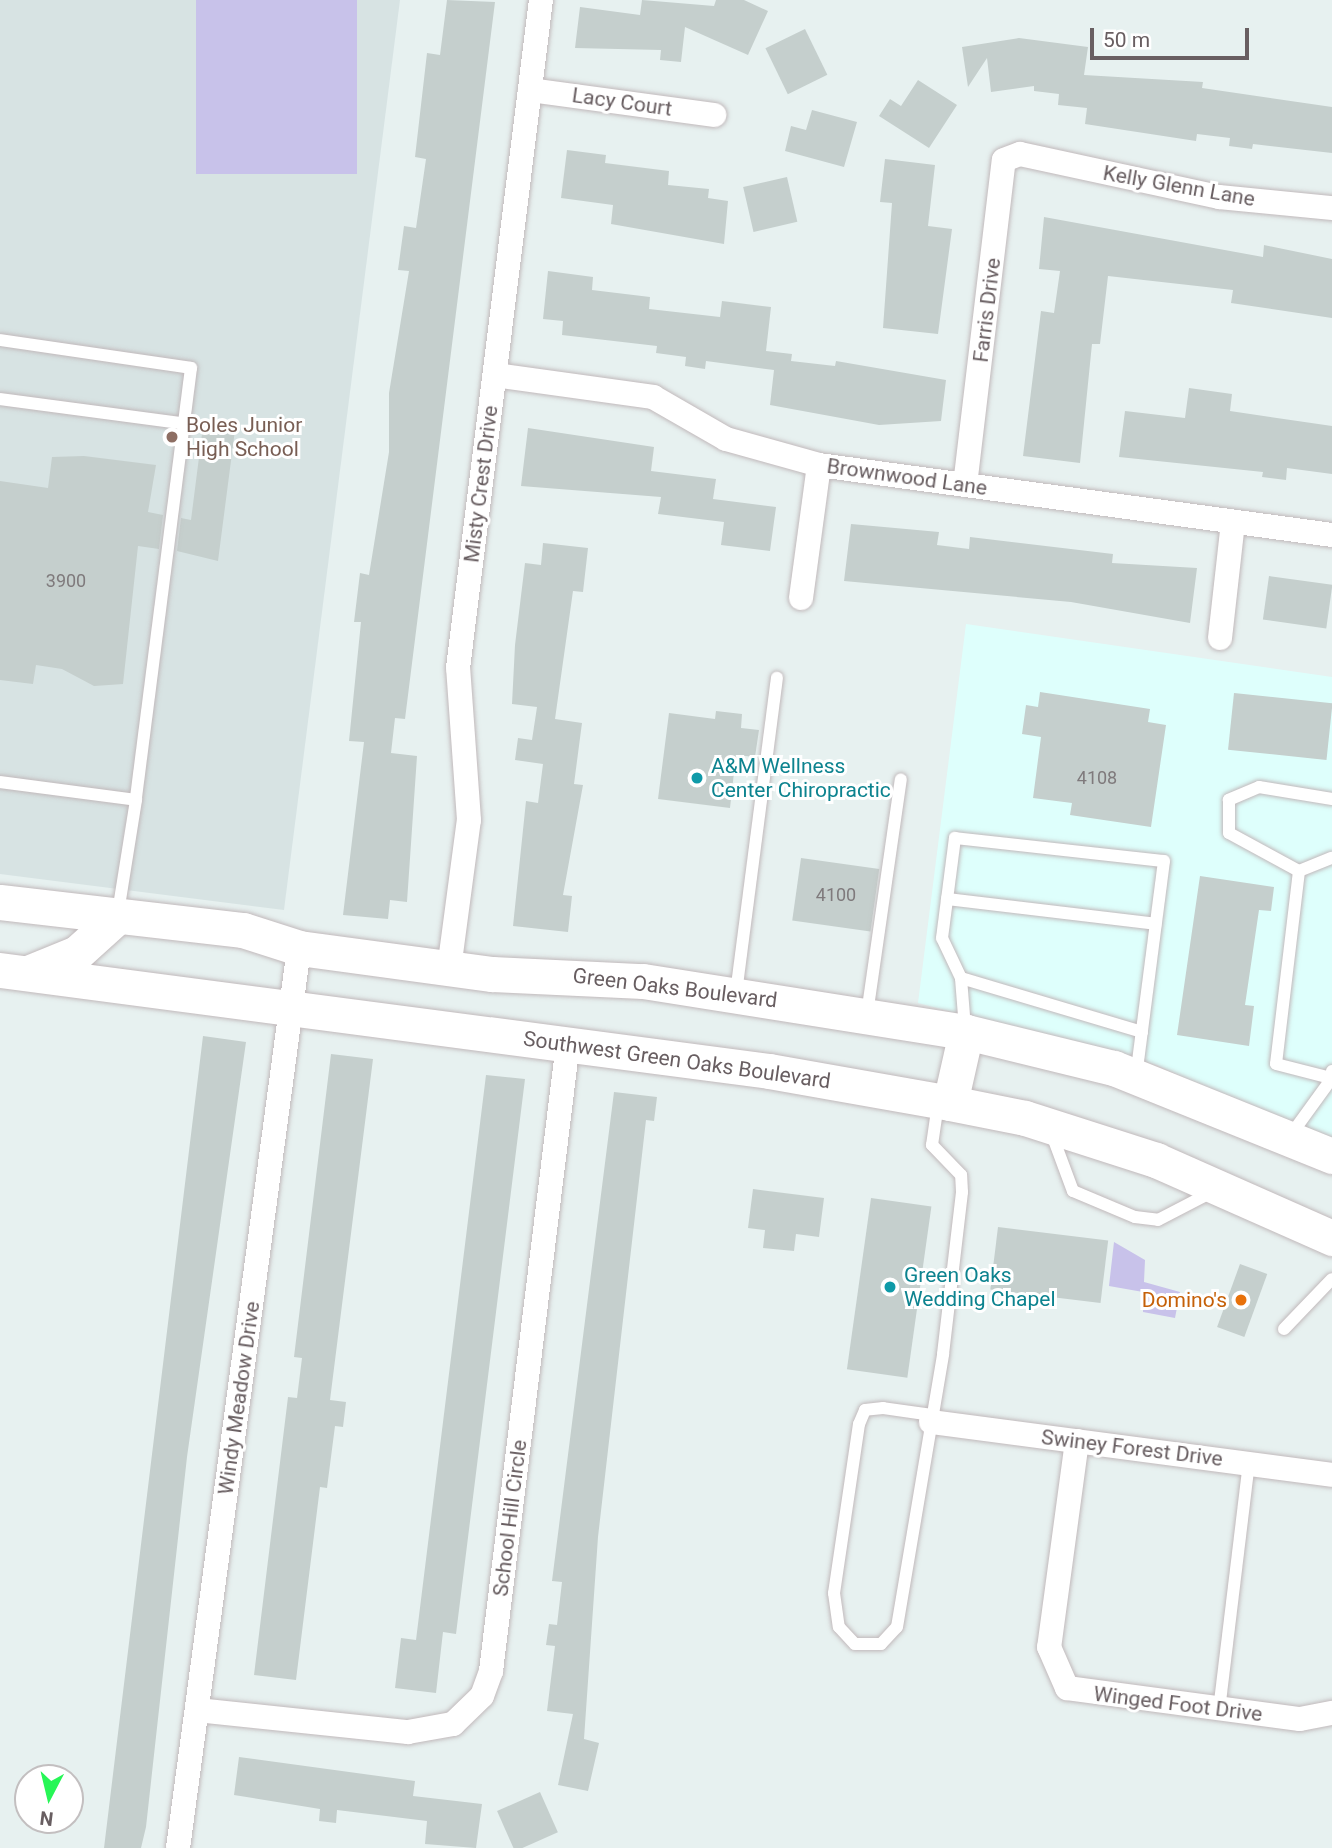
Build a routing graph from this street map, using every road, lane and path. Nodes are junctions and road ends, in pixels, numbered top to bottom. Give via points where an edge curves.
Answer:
1 (541, 0) edge
2 (530, 90) junction
3 (714, 115) dead end
4 (1028, 155) joint
5 (1332, 208) edge
6 (0, 340) edge
7 (495, 375) junction
8 (0, 399) edge
9 (187, 424) junction
10 (819, 465) junction
11 (965, 485) junction
12 (1233, 522) junction
13 (1332, 535) edge
14 (801, 598) dead end
15 (1220, 638) dead end
16 (777, 678) dead end
17 (901, 779) dead end
18 (0, 782) edge
19 (1332, 799) edge
20 (136, 800) junction
21 (1332, 858) edge
22 (1299, 871) junction
23 (947, 899) junction
24 (0, 902) edge
25 (117, 917) junction
26 (1156, 924) junction
27 (299, 948) junction
28 (449, 968) junction
29 (14, 972) edge
30 (961, 978) junction
31 (736, 993) junction
32 (291, 1010) junction
33 (867, 1014) junction
34 (965, 1032) junction
35 (1142, 1032) junction
36 (568, 1043) junction
37 (1332, 1075) edge
38 (1136, 1076) junction
39 (944, 1102) junction
40 (1049, 1126) junction
41 (1289, 1136) junction
42 (1332, 1156) edge
43 (1221, 1188) junction
44 (1332, 1238) edge
45 (1332, 1279) edge
46 (1284, 1329) dead end
47 (932, 1418) junction
48 (1077, 1441) junction
49 (1249, 1463) junction
50 (1332, 1475) edge
51 (197, 1710) junction
52 (1219, 1710) junction
53 (1332, 1713) edge
54 (178, 1848) edge

1 - 2 street, Misty Crest Drive
2 - 3 street, Lacy Court
2 - 7 street, Misty Crest Drive
4 - 5 street, Kelly Glenn Lane via 1219,197
4 - 11 street, Farris Drive via 1004,160 1000,180
6 - 9 lane via 184,363 193,376
7 - 10 street, Brownwood Lane via 653,397 726,439
7 - 28 street, Misty Crest Drive via 458,668 469,820
8 - 9 lane
9 - 20 lane
10 - 11 street, Brownwood Lane
10 - 14 street
11 - 12 street, Brownwood Lane
12 - 13 street, Brownwood Lane
12 - 15 street
16 - 31 lane
17 - 33 lane
18 - 20 lane
19 - 22 lane via 1259,787 1229,800 1229,834
20 - 25 lane
21 - 22 lane
22 - 37 lane via 1276,1064
23 - 26 lane
23 - 26 lane via 955,838 1164,861
23 - 30 lane via 942,938
24 - 25 main road, Green Oaks Boulevard
25 - 27 main road, Green Oaks Boulevard via 243,930
25 - 29 main road via 77,953
26 - 35 lane
27 - 28 main road, Green Oaks Boulevard
27 - 32 street, Windy Meadow Drive
28 - 31 main road, Green Oaks Boulevard via 576,974
29 - 32 main road, Southwest Green Oaks Boulevard
30 - 34 lane
30 - 35 lane
31 - 33 main road, Green Oaks Boulevard
32 - 36 main road, Southwest Green Oaks Boulevard
32 - 51 street, Windy Meadow Drive
33 - 34 main road, Green Oaks Boulevard
34 - 38 main road, Green Oaks Boulevard
34 - 39 main road
35 - 38 lane
36 - 39 main road, Southwest Green Oaks Boulevard
36 - 51 street, School Hill Circle via 494,1643 482,1696 453,1724 408,1732
37 - 41 lane
38 - 41 main road, Green Oaks Boulevard
39 - 40 main road, Southwest Green Oaks Boulevard
39 - 47 lane via 932,1145 961,1175 962,1192
40 - 43 main road, Southwest Green Oaks Boulevard
40 - 43 lane via 1073,1191 1135,1217 1158,1220
41 - 42 main road, Green Oaks Boulevard
43 - 44 main road, Southwest Green Oaks Boulevard
45 - 46 lane
47 - 47 lane via 897,1627 881,1644 855,1644 839,1627 834,1593 859,1424 865,1410 883,1408
47 - 48 street, Swiney Forest Drive
48 - 49 street, Swiney Forest Drive
48 - 52 street, Winged Foot Drive via 1049,1647 1053,1669 1067,1688 1099,1697
49 - 50 street, Swiney Forest Drive
49 - 52 lane
51 - 54 street, Windy Meadow Drive
52 - 53 street, Winged Foot Drive via 1300,1719

